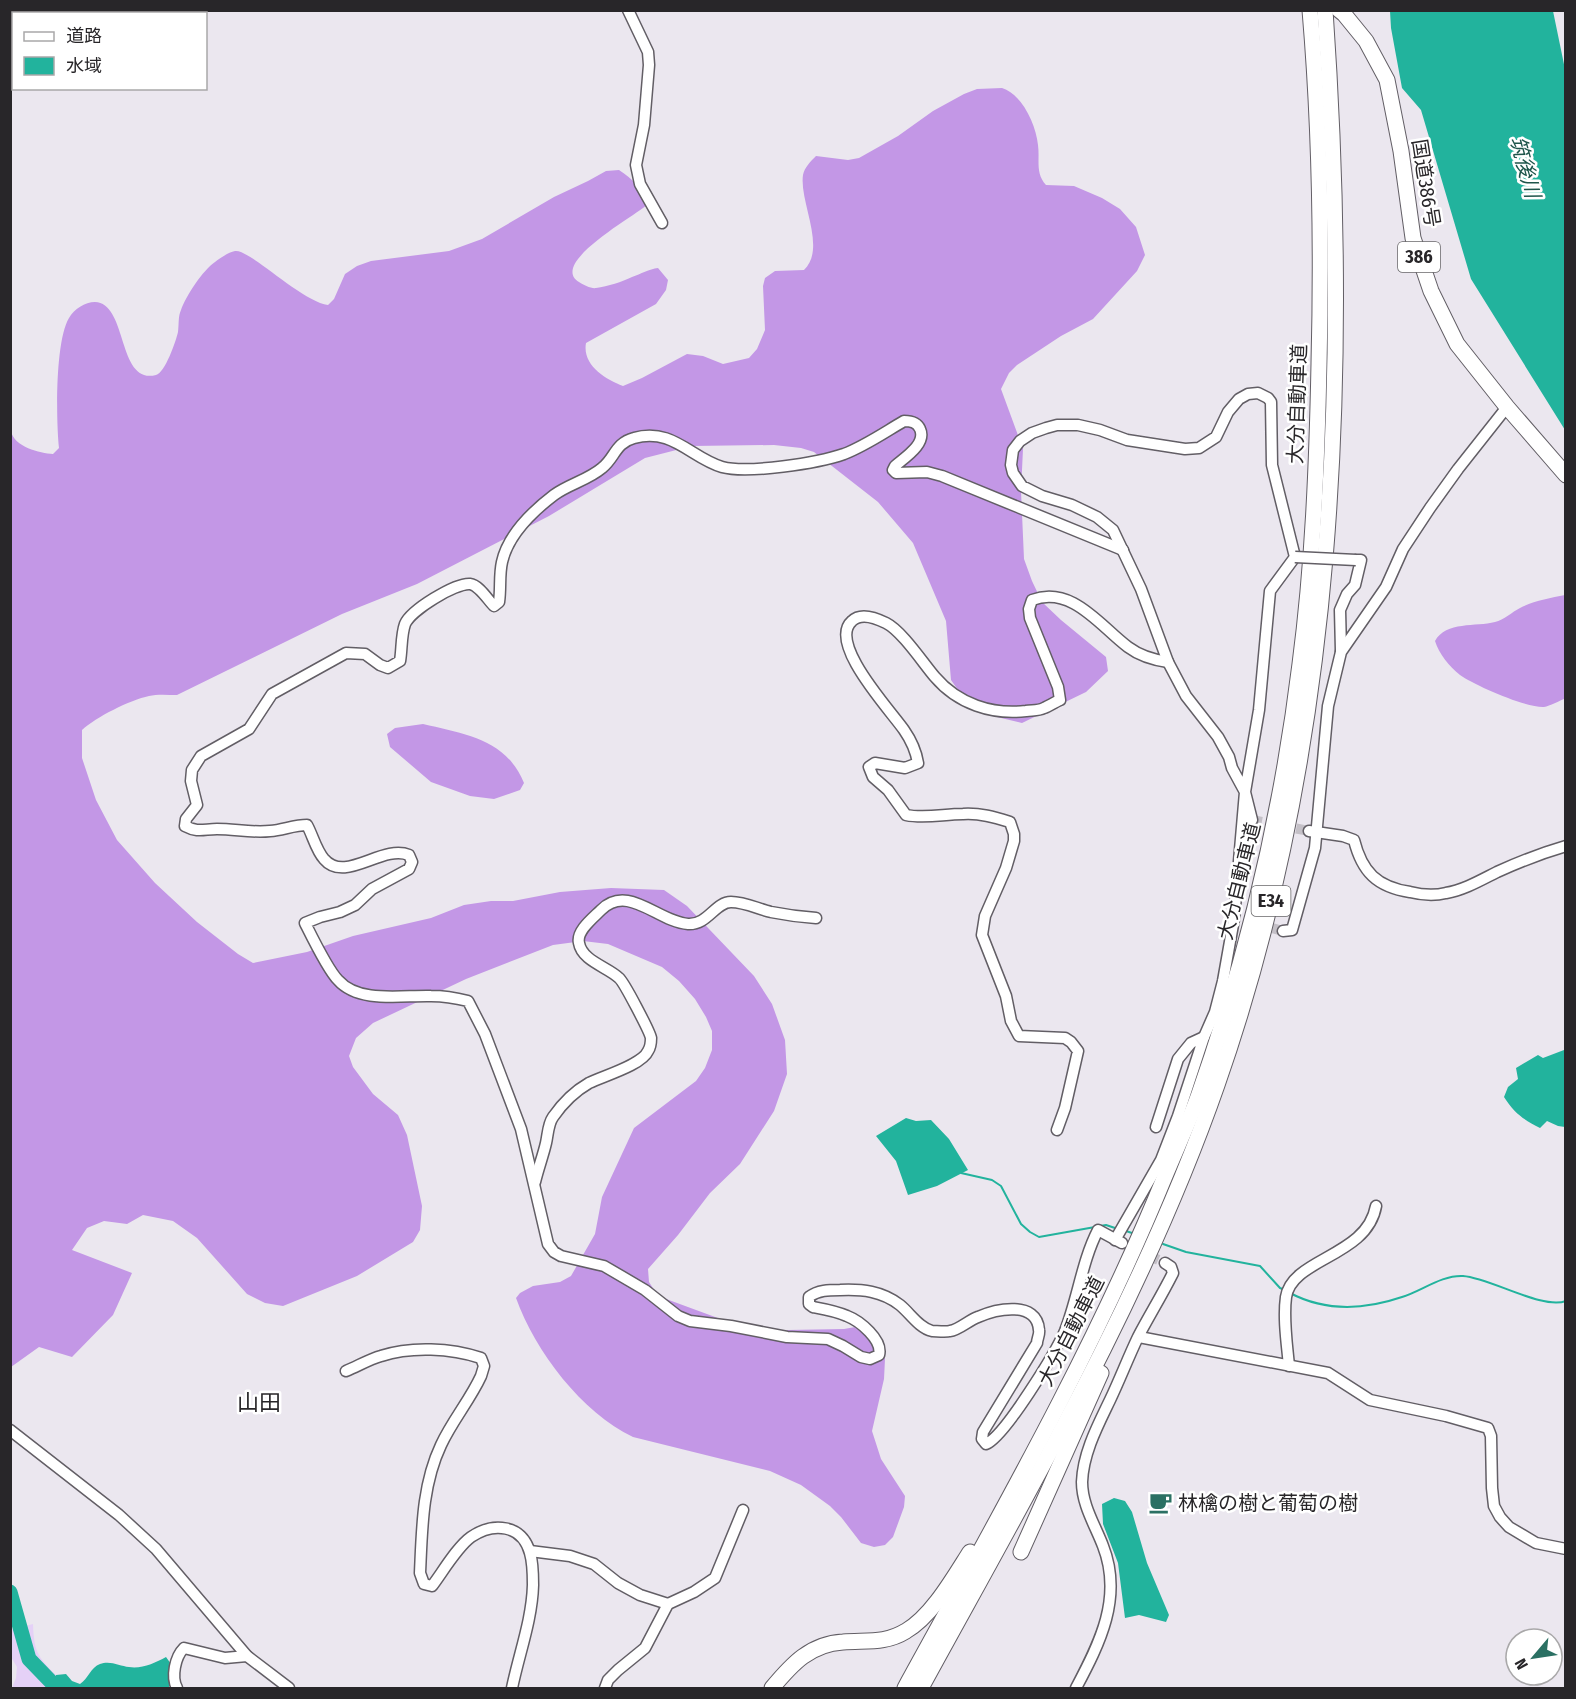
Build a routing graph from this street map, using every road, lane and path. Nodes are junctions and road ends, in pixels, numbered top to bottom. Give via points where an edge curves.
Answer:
1 (628, 10) edge
2 (1310, 10) edge
3 (1325, 10) edge
4 (1339, 10) edge
5 (1319, 41) junction
6 (662, 224) dead end
7 (1507, 407) junction
8 (1566, 475) edge
9 (1123, 550) junction
10 (1295, 557) junction
11 (1341, 652) junction
12 (1168, 662) junction
13 (1245, 792) junction
14 (1252, 820) dead end
15 (1313, 832) junction
16 (1566, 846) edge
17 (816, 918) dead end
18 (1283, 931) dead end
19 (1204, 1038) junction
20 (1156, 1127) dead end
21 (1057, 1130) dead end
22 (534, 1186) junction
23 (1376, 1206) dead end
24 (1162, 1223) junction
25 (1165, 1263) dead end
26 (1139, 1336) junction
27 (1084, 1354) junction
28 (1288, 1366) junction
29 (346, 1371) dead end
30 (10, 1430) edge
31 (743, 1510) dead end
32 (1566, 1549) edge
33 (530, 1551) junction
34 (1021, 1552) dead end
35 (668, 1604) junction
36 (247, 1656) junction
37 (177, 1689) edge
38 (289, 1689) edge
39 (512, 1689) edge
40 (605, 1689) edge
41 (772, 1689) edge
42 (905, 1689) edge
43 (921, 1689) edge
44 (1076, 1689) edge

1 - 6 street via 649,59 644,125 636,165 640,184
2 - 5 highway, 大分自動車道 / E34
3 - 5 highway, 大分自動車道 / E34
4 - 7 highway, 国道386号 / 386 via 1366,41 1387,80 1413,238 1431,291 1457,344
5 - 24 highway, 大分自動車道 / E34 via 1335,259 1329,503 1315,661 1291,813 1257,956 1216,1088
5 - 27 highway, 大分自動車道 / E34 via 1320,274 1315,493 1300,662 1278,806 1263,880 1198,1097 1147,1221
7 - 8 highway, 国道386号 / 386
7 - 11 street via 1430,508 1403,549 1386,587
9 - 10 street via 1113,530 1097,517 1022,486 1011,465 1013,450 1020,441 1046,428 1078,425 1127,440 1199,448 1216,437 1239,399 1258,393 1271,402 1272,465
9 - 12 street
9 - 22 street via 942,476 927,472 896,473 895,466 918,445 919,426 911,421 828,459 745,469 723,467 662,437 633,438 617,447 603,468 555,495 519,527 502,559 499,602 494,606 477,587 470,584 455,588 410,615 400,661 388,668 365,654 346,653 272,693 249,729 201,756 192,770 191,781 197,805 185,826 194,831 272,831 307,825 325,860 334,866 352,867 383,854 409,855 409,869 372,889 355,905 305,923 338,980 350,989 375,997 432,996 468,1001 485,1034 521,1129
10 - 11 street, bridge via 1362,560 1355,585 1340,610
10 - 13 street via 1270,591 1259,710
11 - 15 street via 1328,706
12 - 13 street via 1186,696 1218,737
12 - 21 street via 1129,648 1077,604 1044,596 1032,600 1030,618 1060,699 1042,709 999,711 956,696 891,625 867,616 857,617 846,630 846,643 861,672 905,730 916,752 918,763 905,768 875,764 869,767 873,777 906,815 918,818 983,814 1010,822 1014,842 985,916 982,935 1019,1036 1065,1038 1078,1051
13 - 14 street
13 - 19 street via 1239,920 1215,1012
15 - 16 street via 1354,840 1358,856 1374,878 1401,891 1428,895 1462,889 1526,859
15 - 18 street via 1315,848 1298,912 1292,930
17 - 22 street via 729,902 700,921 688,924 625,900 607,904 584,927 579,944 584,954 621,979 651,1036 649,1050 631,1065 572,1094 552,1119
19 - 20 street via 1191,1043 1178,1059
19 - 22 street via 1161,1160 1120,1236 1098,1230 1065,1331 1032,1387 996,1437 986,1444 983,1432 1036,1343 1039,1329 1033,1316 1023,1310 1000,1310 979,1316 949,1332 924,1328 900,1305 877,1292 819,1291 809,1297 813,1307 848,1316 872,1334 880,1349 879,1355 870,1359 828,1339 787,1337 690,1322 604,1266 554,1252 548,1244
23 - 28 street via 1374,1219 1360,1235 1302,1272 1286,1295
24 - 34 highway via 1110,1352
24 - 43 highway, 大分自動車道 / E34 via 1100,1356
25 - 26 street via 1173,1273
26 - 28 street
26 - 44 street via 1085,1463 1083,1497 1108,1561 1112,1592 1104,1631
27 - 41 highway via 991,1518 918,1622 893,1638 844,1641 816,1648 792,1665
27 - 42 highway, 大分自動車道 / E34
28 - 32 street via 1328,1373 1370,1400 1488,1428 1494,1506 1500,1517 1536,1543
29 - 33 street via 399,1352 430,1350 481,1358 481,1376 431,1469 420,1573 424,1584 432,1587 463,1544 486,1529 503,1526 511,1530
30 - 36 street via 156,1549
31 - 35 street via 716,1578
33 - 35 street via 570,1556 594,1564 625,1587
33 - 39 street via 531,1605
35 - 40 street via 645,1648 608,1680
36 - 37 street via 225,1658 184,1648 176,1665
36 - 38 street

